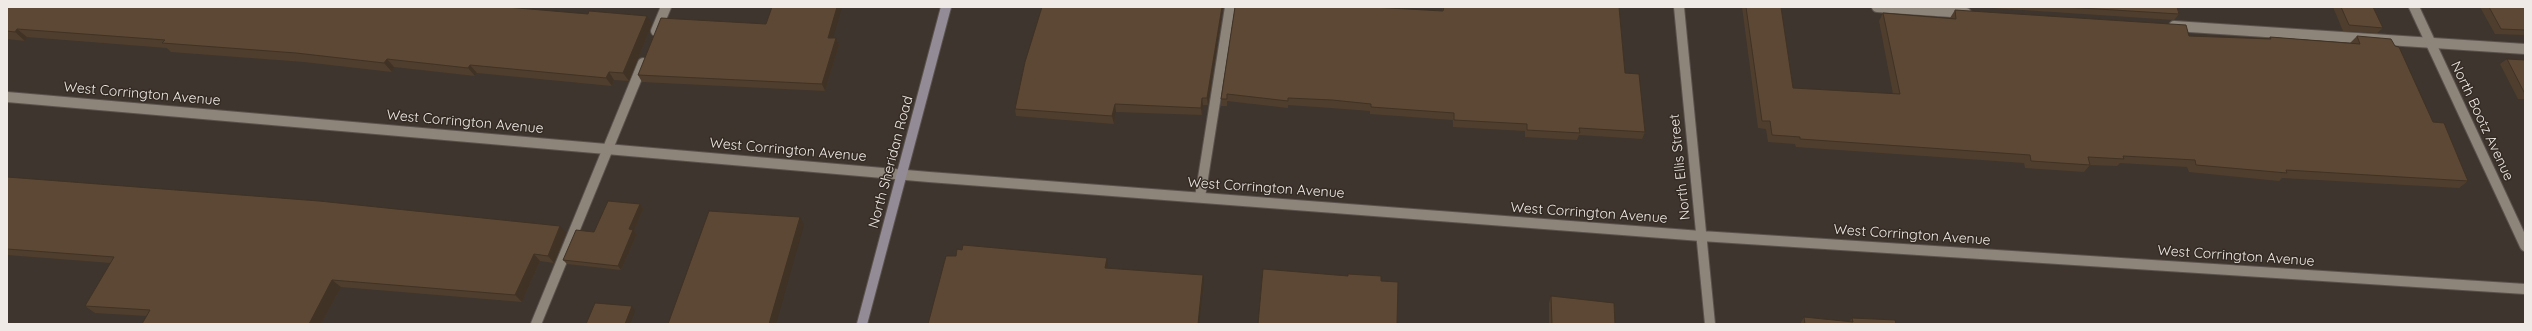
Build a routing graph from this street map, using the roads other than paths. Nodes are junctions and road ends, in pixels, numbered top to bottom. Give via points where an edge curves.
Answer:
1 (666, 7) edge
2 (946, 7) edge
3 (1230, 7) edge
4 (1679, 7) edge
5 (1877, 7) edge
6 (2414, 7) edge
7 (1980, 14) edge
8 (2162, 26) edge
9 (652, 42) edge
10 (2431, 43) junction
11 (2525, 49) edge
12 (646, 57) edge
13 (7, 96) edge
14 (608, 149) junction
15 (902, 174) junction
16 (1200, 197) junction
17 (1701, 236) junction
18 (2525, 246) edge
19 (2525, 289) edge
20 (536, 324) edge
21 (862, 324) edge
22 (1710, 324) edge

1 - 9 street
2 - 15 main road, North Sheridan Road
3 - 16 street
4 - 17 street, North Ellis Street
5 - 7 street
6 - 10 street, North Bootz Avenue
8 - 10 street
10 - 11 street
10 - 18 street, North Bootz Avenue
12 - 14 street
13 - 14 street, West Corrington Avenue
14 - 15 street, West Corrington Avenue
14 - 20 street
15 - 16 street, West Corrington Avenue
15 - 21 main road, North Sheridan Road
16 - 17 street, West Corrington Avenue
17 - 19 street, West Corrington Avenue
17 - 22 street, North Ellis Street

